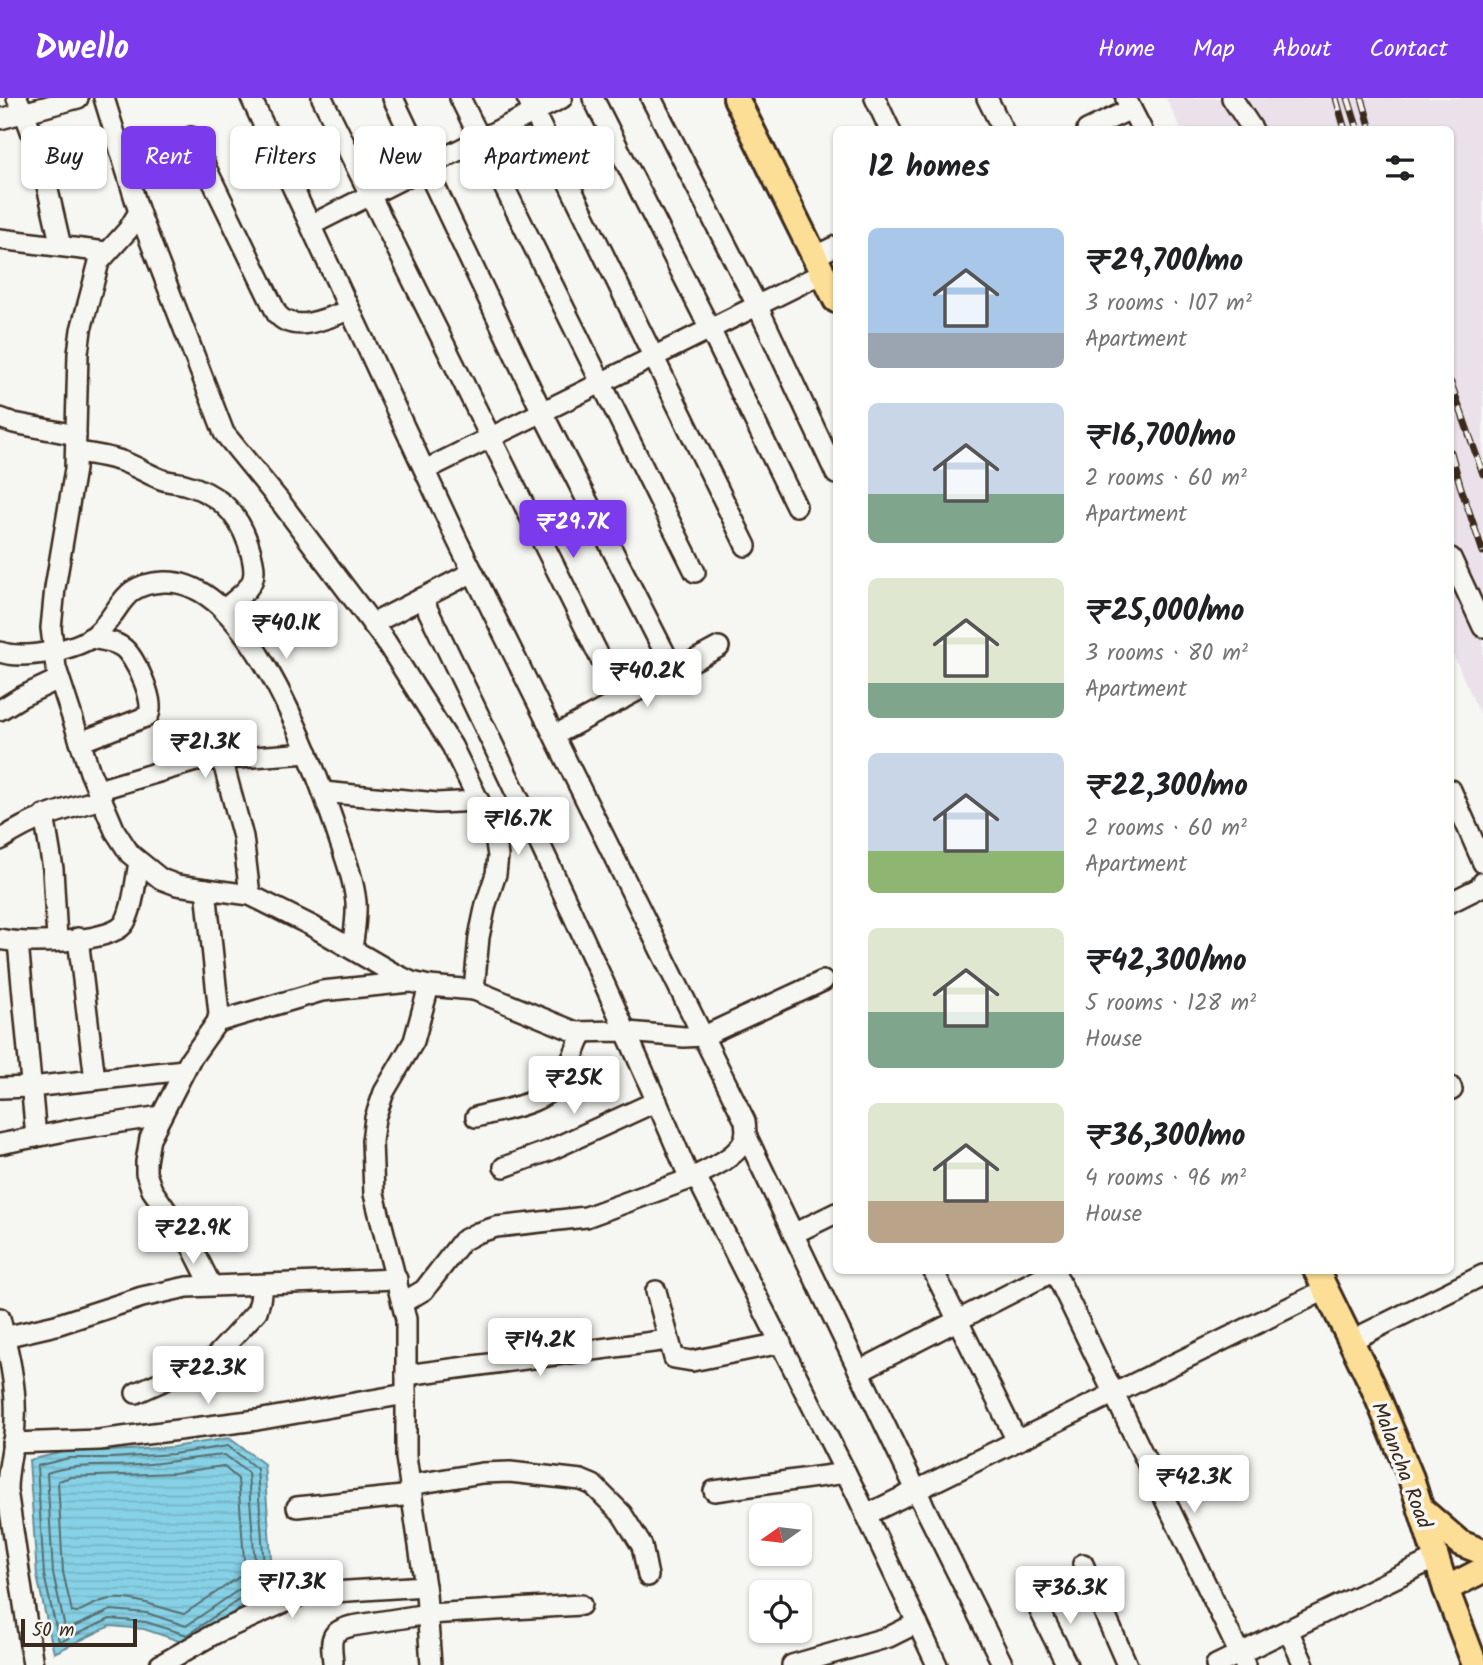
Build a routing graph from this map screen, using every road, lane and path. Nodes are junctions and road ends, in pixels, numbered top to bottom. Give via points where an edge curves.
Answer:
1 (78, 98) edge
2 (104, 98) edge
3 (251, 98) edge
4 (322, 98) edge
5 (393, 98) edge
6 (460, 98) edge
7 (562, 98) edge
8 (593, 98) edge
9 (651, 98) edge
10 (736, 98) edge
11 (875, 98) edge
12 (987, 98) edge
13 (1232, 98) edge
14 (1128, 103) edge
15 (21, 105) edge
16 (530, 105) edge
17 (0, 120) edge
18 (407, 126) edge
19 (474, 126) edge
20 (499, 126) edge
21 (888, 126) edge
22 (1001, 126) edge
23 (1093, 126) edge
24 (1140, 126) edge
25 (1250, 126) edge
26 (216, 188) edge
27 (381, 189) edge
28 (438, 189) edge
29 (505, 189) edge
30 (369, 195) junction
31 (139, 212) junction
32 (310, 225) junction
33 (0, 239) edge
34 (61, 246) junction
35 (106, 252) junction
36 (825, 258) edge
37 (833, 289) edge
38 (757, 306) junction
39 (350, 310) junction
40 (710, 329) junction
41 (652, 358) junction
42 (601, 383) junction
43 (542, 412) junction
44 (0, 418) edge
45 (489, 438) junction
46 (76, 443) junction
47 (833, 468) edge
48 (425, 470) junction
49 (796, 506) dead end
50 (746, 546) dead end
51 (1454, 564) edge
52 (473, 572) junction
53 (695, 572) dead end
54 (422, 598) junction
55 (223, 610) junction
56 (372, 624) junction
57 (1483, 627) edge
58 (90, 638) junction
59 (719, 646) dead end
60 (53, 651) junction
61 (0, 652) edge
62 (674, 671) junction
63 (59, 679) junction
64 (621, 700) junction
65 (0, 710) edge
66 (555, 735) junction
67 (80, 742) junction
68 (309, 753) junction
69 (222, 759) junction
70 (323, 792) junction
71 (100, 794) junction
72 (1454, 797) edge
73 (479, 801) junction
74 (44, 816) junction
75 (0, 840) edge
76 (139, 862) junction
77 (1483, 863) edge
78 (1483, 882) edge
79 (206, 889) junction
80 (250, 895) junction
81 (1454, 899) edge
82 (78, 939) junction
83 (9, 940) edge
84 (57, 940) junction
85 (352, 949) junction
86 (823, 981) dead end
87 (421, 984) junction
88 (474, 990) junction
89 (216, 1022) junction
90 (583, 1032) junction
91 (628, 1032) junction
92 (704, 1036) junction
93 (184, 1070) junction
94 (94, 1080) junction
95 (31, 1087) junction
96 (0, 1088) edge
97 (657, 1101) junction
98 (161, 1116) junction
99 (476, 1117) dead end
100 (746, 1135) junction
101 (36, 1137) junction
102 (0, 1144) edge
103 (504, 1167) dead end
104 (690, 1180) junction
105 (833, 1214) edge
106 (793, 1234) junction
107 (935, 1274) edge
108 (1049, 1274) edge
109 (1056, 1274) edge
110 (1483, 1275) edge
111 (397, 1279) junction
112 (1321, 1280) edge
113 (211, 1285) junction
114 (262, 1285) junction
115 (656, 1291) dead end
116 (402, 1303) junction
117 (958, 1320) junction
118 (2, 1331) edge
119 (668, 1340) junction
120 (1350, 1340) junction
121 (781, 1343) junction
122 (859, 1371) junction
123 (406, 1384) junction
124 (136, 1393) dead end
125 (1112, 1394) junction
126 (1017, 1441) junction
127 (12, 1443) junction
128 (846, 1473) junction
129 (411, 1490) junction
130 (916, 1490) junction
131 (714, 1491) dead end
132 (297, 1507) dead end
133 (1420, 1507) junction
134 (866, 1515) junction
135 (1436, 1558) junction
136 (1083, 1564) dead end
137 (1482, 1567) edge
138 (649, 1576) dead end
139 (425, 1586) junction
140 (1446, 1589) junction
141 (581, 1605) dead end
142 (1037, 1605) dead end
143 (428, 1614) junction
144 (917, 1623) junction
145 (1287, 1630) junction
146 (1242, 1659) edge
147 (333, 1662) dead end
148 (33, 1665) edge
149 (160, 1665) edge
150 (432, 1665) edge
151 (792, 1665) edge
152 (937, 1665) edge
153 (1003, 1665) edge
154 (1067, 1665) edge
155 (1127, 1665) edge
156 (1216, 1665) edge
157 (1304, 1665) edge
158 (1475, 1665) edge

1 - 15 street
2 - 31 street
3 - 32 street
4 - 30 street
5 - 18 street
6 - 19 street
7 - 16 street
8 - 40 street
9 - 38 street
10 - 36 main road
11 - 21 street
12 - 22 street
13 - 25 street
14 - 23 street
14 - 24 street
15 - 17 street
15 - 34 street
16 - 20 street
16 - 41 street
26 - 39 street via 283,321 305,324
27 - 30 street
28 - 43 street
29 - 42 street
30 - 32 street
30 - 45 street
31 - 35 street
31 - 56 street via 224,433
32 - 39 street
33 - 34 street
34 - 35 street
35 - 46 street via 99,262 81,330
36 - 37 main road
36 - 38 street
38 - 40 street
38 - 47 street
39 - 48 street
40 - 41 street
40 - 49 street
41 - 42 street
41 - 50 street
42 - 43 street
42 - 53 street
43 - 45 street
43 - 62 street
44 - 46 street
45 - 48 street
45 - 64 street
46 - 55 street via 160,480 200,489 229,509 244,532 255,574 246,591
46 - 60 street via 55,588
48 - 52 street
51 - 57 street
52 - 54 street
52 - 66 street
54 - 56 street
54 - 91 street
55 - 58 street via 193,588 153,583 128,593
55 - 68 street via 261,659
56 - 73 street via 452,746
58 - 60 street
58 - 67 street via 127,650 152,712
59 - 62 street
60 - 61 street
60 - 63 street
62 - 64 street
63 - 65 street
63 - 67 street
64 - 66 street
66 - 92 street
67 - 71 street
68 - 69 street
68 - 70 street
69 - 71 street via 196,761
69 - 80 street via 243,837
70 - 73 street via 437,803
70 - 85 street via 356,900
71 - 74 street
71 - 76 street via 116,831
72 - 77 street
73 - 88 street via 498,856 479,937
74 - 75 street
74 - 84 street
76 - 79 street via 161,879
76 - 82 street via 122,925 103,935
78 - 81 street
79 - 80 street
79 - 89 street via 219,1003
80 - 85 street
82 - 84 street
82 - 94 street
83 - 84 street
83 - 95 street
85 - 87 street
86 - 92 street
87 - 88 street
87 - 89 street via 322,991
87 - 111 street via 414,1041 384,1092 372,1141 374,1194
88 - 90 street
89 - 93 street
90 - 91 street
90 - 99 street via 551,1091
91 - 92 street
91 - 97 street
92 - 100 street via 745,1121
93 - 94 street
93 - 98 street
94 - 95 street
95 - 96 street
95 - 101 street
97 - 103 street
97 - 104 street
98 - 101 street
98 - 113 street via 147,1149 148,1181
100 - 104 street via 730,1155
100 - 106 street
101 - 102 street
104 - 116 street via 586,1217 477,1233 462,1241 425,1290
104 - 121 street via 705,1190
105 - 106 street
106 - 122 street
107 - 117 street
108 - 117 street
109 - 125 street
110 - 120 street
111 - 114 street
111 - 116 street
112 - 120 main road, Malancha Road
112 - 125 street
113 - 114 street
113 - 118 street via 142,1297 57,1325
114 - 124 street via 257,1311 214,1358
115 - 119 street
116 - 123 street
117 - 122 street
117 - 126 street
118 - 127 street via 15,1405
119 - 121 street via 674,1358 680,1360
119 - 123 street
120 - 133 main road, Malancha Road
121 - 128 street
122 - 130 street
123 - 127 street via 257,1420 99,1440
123 - 129 street
125 - 126 street
125 - 146 street
126 - 130 street
127 - 148 street via 6,1490
128 - 131 street
128 - 134 street
129 - 132 street
129 - 138 street via 482,1473 581,1480 622,1514 642,1546
129 - 139 street
130 - 134 street
130 - 153 street
133 - 135 main road, Malancha Road
133 - 137 main road
134 - 144 street
135 - 140 main road, Malancha Road
135 - 145 street
136 - 155 street
137 - 140 main road
139 - 143 street
139 - 149 street via 303,1594 216,1633
140 - 158 main road, Malancha Road
141 - 143 street
142 - 154 street
143 - 147 street via 342,1628 333,1634
143 - 150 street
144 - 151 street via 882,1639
144 - 152 street
145 - 146 street
145 - 157 street
146 - 156 street

